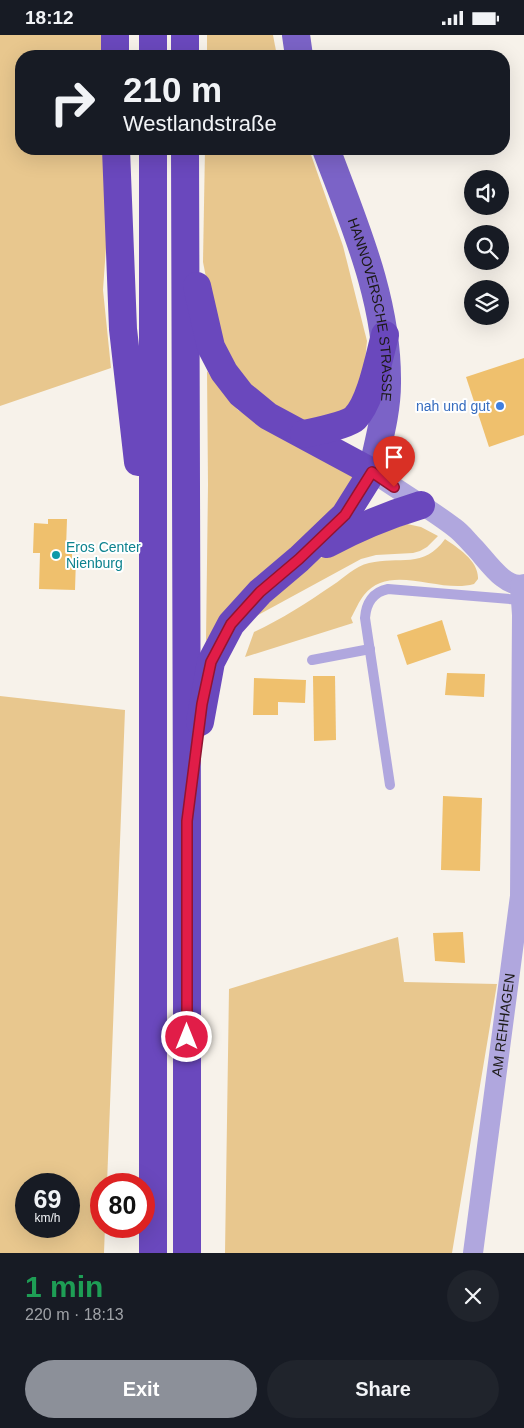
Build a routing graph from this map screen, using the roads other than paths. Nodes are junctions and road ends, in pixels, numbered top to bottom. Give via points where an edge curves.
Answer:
1 (115, 35) edge
2 (153, 35) edge
3 (185, 35) edge
4 (296, 35) edge
5 (115, 50) edge
6 (153, 50) edge
7 (185, 50) edge
8 (299, 50) edge
9 (116, 155) edge
10 (153, 155) edge
11 (185, 155) edge
12 (328, 155) edge
13 (185, 227) junction
14 (384, 335) junction
15 (304, 434) junction
16 (372, 472) junction
17 (421, 505) junction
18 (299, 559) junction
19 (152, 590) junction
20 (522, 590) edge
21 (370, 649) junction
22 (312, 660) dead end
23 (390, 785) dead end
24 (187, 821) junction
25 (153, 1253) edge
26 (187, 1253) edge
27 (473, 1253) edge

1 - 5 highway
2 - 6 highway
3 - 7 highway
4 - 8 main road
9 - 19 highway via 123,329
10 - 19 highway
11 - 13 highway
12 - 14 main road, HANNOVERSCHE STRASSE via 368,263
13 - 15 highway via 211,347 224,372 241,394 268,416
13 - 24 highway
14 - 15 highway via 369,395 355,419
14 - 16 main road, HANNOVERSCHE STRASSE via 387,383 381,434
15 - 16 highway
16 - 17 street
16 - 18 highway via 345,515
17 - 18 highway via 357,528
17 - 20 street via 456,529 500,577
18 - 24 highway via 260,592 231,624 211,662 202,704
19 - 25 highway
20 - 21 lane via 381,591 370,600 366,611
20 - 27 street, AM REHHAGEN via 520,896
21 - 22 lane
21 - 23 lane
24 - 26 highway

